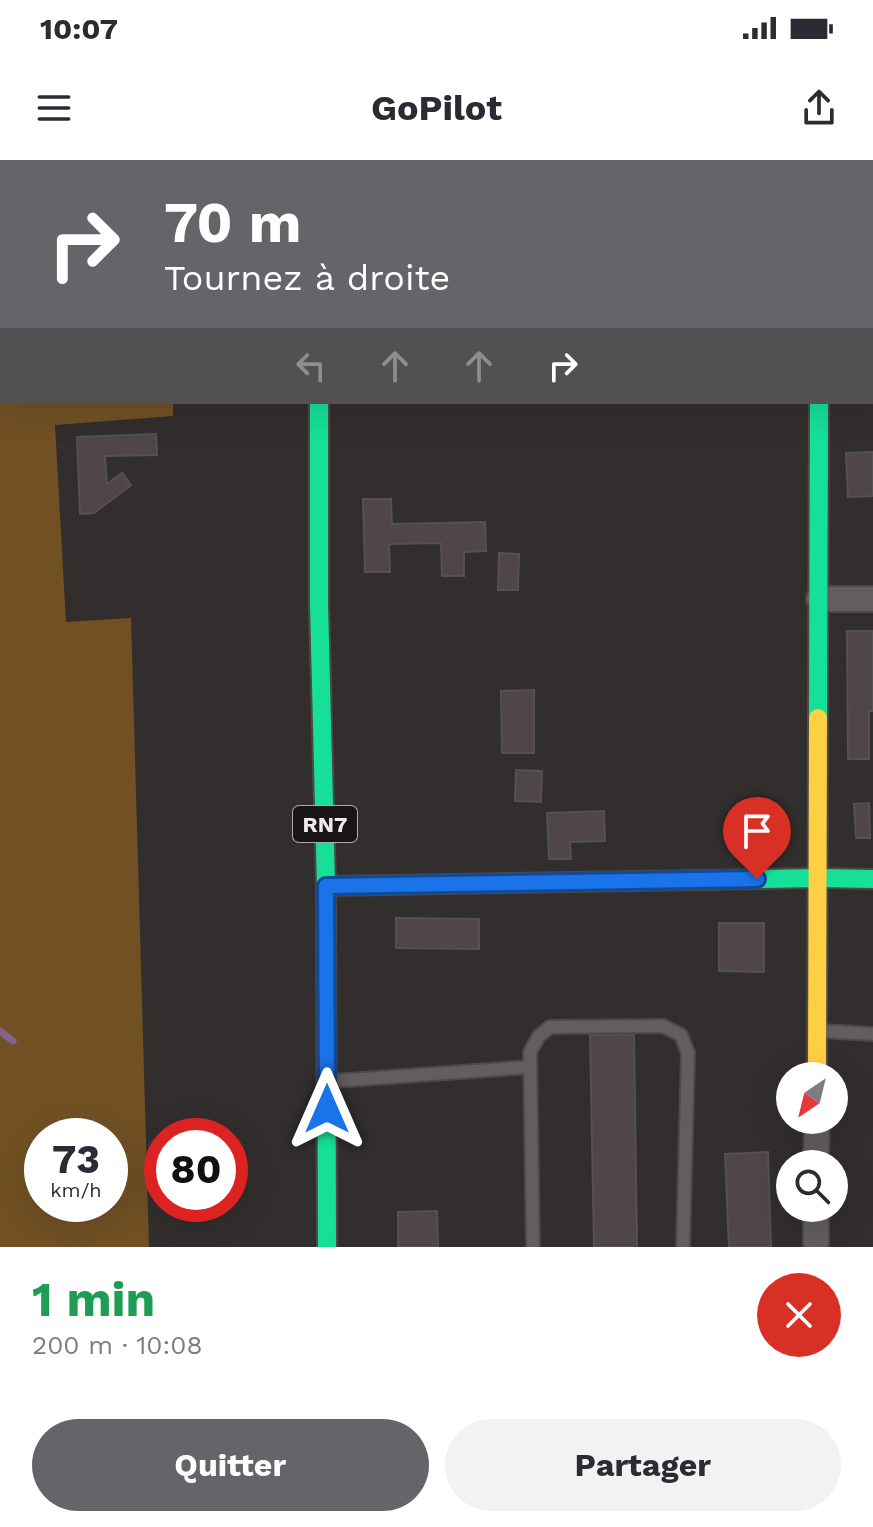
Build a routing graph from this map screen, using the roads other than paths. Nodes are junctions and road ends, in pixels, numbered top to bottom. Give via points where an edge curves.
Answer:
1 (319, 404) edge
2 (819, 404) edge
3 (819, 599) junction
4 (873, 599) edge
5 (819, 878) junction
6 (873, 879) edge
7 (326, 886) junction
8 (818, 1031) junction
9 (873, 1034) edge
10 (817, 1062) edge
11 (530, 1067) junction
12 (327, 1081) junction
13 (816, 1222) edge
14 (327, 1247) edge
15 (533, 1247) edge
16 (683, 1247) edge
17 (816, 1247) edge

1 - 7 main road, RN7
2 - 3 main road
3 - 4 street
3 - 5 main road
5 - 6 main road
5 - 7 main road
5 - 8 main road
7 - 12 main road, RN7
8 - 9 lane
8 - 10 main road
11 - 12 lane
11 - 15 lane
11 - 16 lane via 530,1052 550,1027 663,1026 681,1035 688,1053
12 - 14 main road, RN7
13 - 17 street

